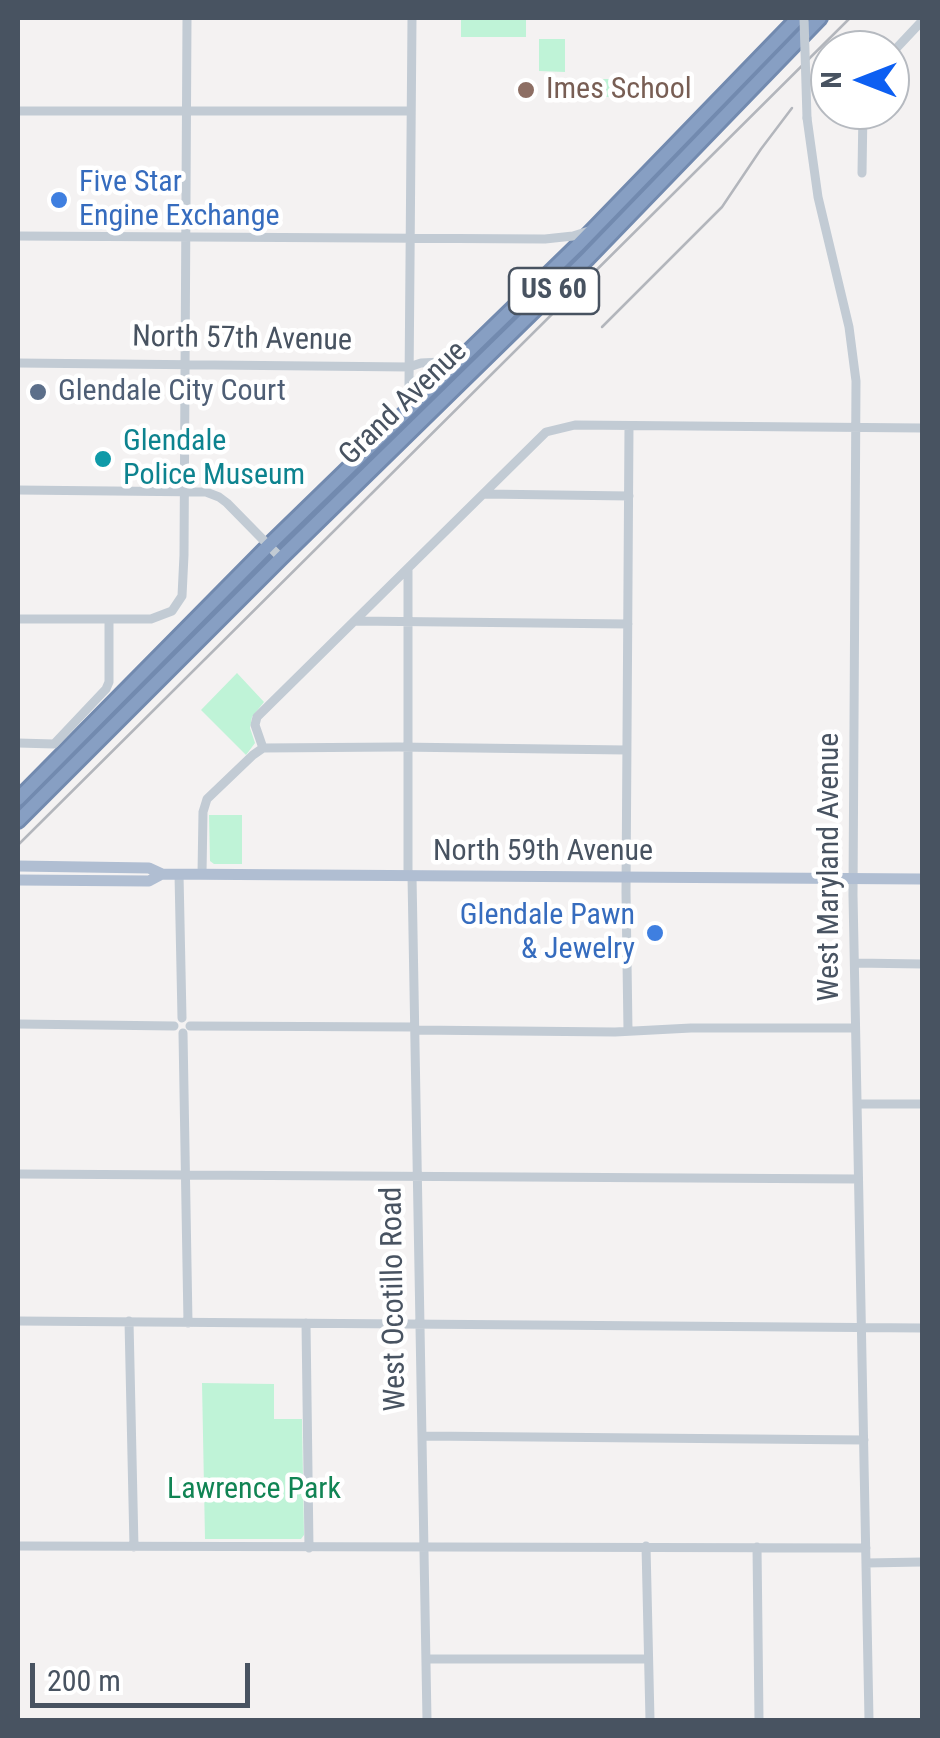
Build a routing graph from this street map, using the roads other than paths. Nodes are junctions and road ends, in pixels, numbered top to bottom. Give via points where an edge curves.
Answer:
1 (187, 18) edge
2 (412, 18) edge
3 (784, 18) edge
4 (801, 18) edge
5 (820, 18) edge
6 (770, 47) junction
7 (18, 111) edge
8 (186, 111) junction
9 (411, 111) junction
10 (862, 130) edge
11 (862, 173) dead end
12 (594, 229) junction
13 (18, 236) edge
14 (186, 238) junction
15 (410, 238) junction
16 (545, 239) junction
17 (558, 265) junction
18 (465, 355) junction
19 (18, 363) edge
20 (186, 364) junction
21 (409, 366) junction
22 (409, 385) dead end
23 (629, 426) junction
24 (858, 428) junction
25 (922, 428) edge
26 (18, 490) edge
27 (184, 491) junction
28 (485, 494) junction
29 (629, 496) junction
30 (268, 545) junction
31 (281, 558) junction
32 (408, 569) junction
33 (18, 619) edge
34 (110, 619) junction
35 (356, 621) junction
36 (408, 622) junction
37 (628, 624) junction
38 (18, 744) edge
39 (263, 748) junction
40 (408, 748) junction
41 (626, 750) junction
42 (18, 799) edge
43 (18, 821) edge
44 (18, 865) edge
45 (162, 874) junction
46 (179, 874) junction
47 (202, 874) junction
48 (410, 876) junction
49 (626, 877) junction
50 (853, 879) junction
51 (922, 879) edge
52 (18, 880) edge
53 (855, 963) junction
54 (922, 964) edge
55 (18, 1024) edge
56 (182, 1026) junction
57 (414, 1028) junction
58 (855, 1028) junction
59 (628, 1031) junction
60 (857, 1104) junction
61 (922, 1104) edge
62 (18, 1174) edge
63 (186, 1175) junction
64 (417, 1176) junction
65 (858, 1178) junction
66 (18, 1321) edge
67 (129, 1321) junction
68 (188, 1323) junction
69 (306, 1323) junction
70 (420, 1324) junction
71 (861, 1327) junction
72 (922, 1328) edge
73 (423, 1436) junction
74 (864, 1440) junction
75 (18, 1546) edge
76 (646, 1546) junction
77 (134, 1547) junction
78 (758, 1547) junction
79 (310, 1548) junction
80 (424, 1548) junction
81 (866, 1548) junction
82 (922, 1562) edge
83 (866, 1564) junction
84 (426, 1659) junction
85 (648, 1659) junction
86 (428, 1720) edge
87 (650, 1720) edge
88 (759, 1720) edge
89 (869, 1720) edge

1 - 8 street
2 - 9 street
3 - 6 highway
4 - 6 highway, Grand Avenue / US 60
4 - 24 street, West Maryland Avenue, bridge via 816,191 854,352
5 - 31 highway, Grand Avenue / US 60 via 588,258
6 - 12 highway, Grand Avenue / US 60
7 - 8 street
8 - 9 street
8 - 14 street
9 - 15 street
10 - 11 street
12 - 16 street
12 - 17 highway, Grand Avenue / US 60
13 - 14 street
14 - 15 street
14 - 20 street
15 - 16 street
15 - 21 street
16 - 17 street via 562,247
17 - 18 highway, Grand Avenue / US 60
18 - 21 street, North 57th Avenue
18 - 30 highway, Grand Avenue / US 60
19 - 20 street, North 57th Avenue
20 - 21 street, North 57th Avenue
20 - 27 street
21 - 22 street
23 - 24 street
23 - 28 street via 546,432
23 - 29 street
24 - 25 street
24 - 50 street, West Maryland Avenue
26 - 27 street
27 - 30 street via 219,497
27 - 34 street via 179,602 151,619
28 - 29 street
28 - 32 street
29 - 37 street
30 - 31 street
30 - 42 highway, Grand Avenue / US 60
31 - 43 highway, Grand Avenue / US 60
32 - 35 street
32 - 36 street, West Ocotillo Road
33 - 34 street
34 - 38 street via 106,689 54,744
35 - 36 street
35 - 39 street via 257,717
36 - 37 street
36 - 40 street, West Ocotillo Road
37 - 41 street
39 - 40 street
39 - 47 street via 207,800
40 - 41 street
40 - 48 street, West Ocotillo Road
41 - 49 street
44 - 45 main road, North 59th Avenue via 149,868
45 - 46 main road, North 59th Avenue
45 - 52 main road, North 59th Avenue via 149,880
46 - 47 main road, North 59th Avenue
46 - 56 street
47 - 48 main road, North 59th Avenue
48 - 49 main road, North 59th Avenue
48 - 57 street, West Ocotillo Road
49 - 50 main road, North 59th Avenue
49 - 59 street
50 - 51 main road, North 59th Avenue
50 - 53 street, West Maryland Avenue
53 - 54 street
53 - 58 street, West Maryland Avenue
55 - 56 street
56 - 57 street
56 - 63 street
57 - 59 street
57 - 64 street, West Ocotillo Road
58 - 59 street
58 - 60 street, West Maryland Avenue
60 - 61 street
60 - 65 street, West Maryland Avenue
62 - 63 street
63 - 64 street
63 - 68 street
64 - 65 street
64 - 70 street, West Ocotillo Road
65 - 71 street, West Maryland Avenue
66 - 67 street
67 - 68 street
67 - 77 street
68 - 69 street
69 - 70 street
69 - 79 street
70 - 71 street
70 - 73 street, West Ocotillo Road
71 - 72 street
71 - 74 street, West Maryland Avenue
73 - 74 street
73 - 80 street, West Ocotillo Road
74 - 81 street, West Maryland Avenue
75 - 77 street
76 - 78 street
76 - 80 street
76 - 85 street
77 - 79 street
78 - 81 street
78 - 88 street
79 - 80 street
80 - 84 street, West Ocotillo Road
81 - 83 street, West Maryland Avenue
82 - 83 street
83 - 89 street, West Maryland Avenue
84 - 85 street
84 - 86 street, West Ocotillo Road
85 - 87 street

